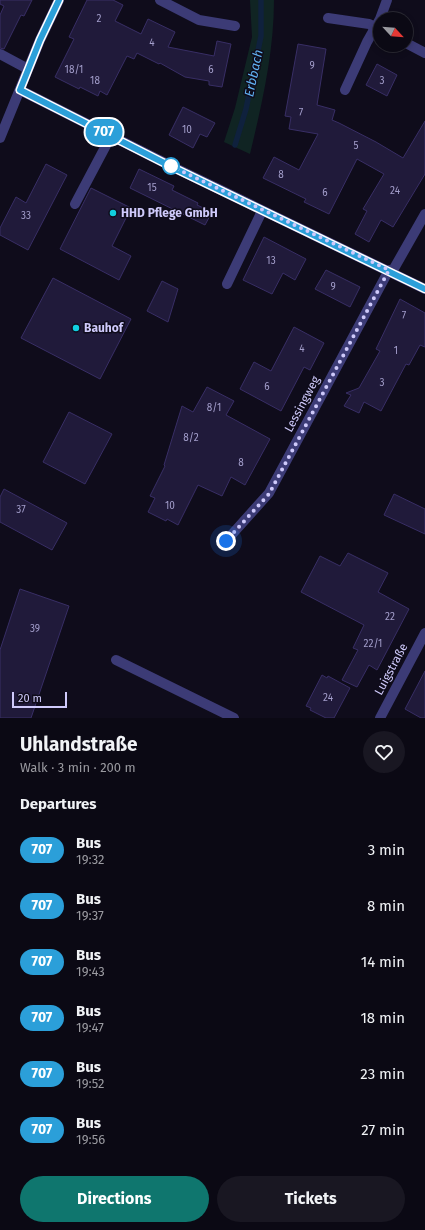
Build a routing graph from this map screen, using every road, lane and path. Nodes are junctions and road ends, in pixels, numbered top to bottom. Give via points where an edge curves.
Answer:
1 (59, 0) edge
2 (160, 0) edge
3 (387, 0) edge
4 (383, 12) edge
5 (328, 18) dead end
6 (373, 24) edge
7 (235, 26) dead end
8 (373, 33) edge
9 (413, 47) edge
10 (425, 53) edge
11 (0, 54) edge
12 (28, 69) junction
13 (20, 90) junction
14 (345, 90) dead end
15 (111, 136) junction
16 (0, 138) edge
17 (75, 204) dead end
18 (262, 211) junction
19 (425, 214) edge
20 (390, 271) junction
21 (227, 284) dead end
22 (425, 289) edge
23 (226, 541) dead end
24 (425, 633) edge
25 (116, 660) dead end
26 (234, 718) edge
27 (380, 718) edge

1 - 12 street
2 - 7 street via 199,20
3 - 4 street
5 - 6 street
8 - 14 street
9 - 10 street
11 - 12 street
12 - 13 street
13 - 15 street
13 - 16 street
15 - 17 street
15 - 18 street
18 - 20 street
18 - 21 street
19 - 20 street, Lessingweg
20 - 22 street
20 - 23 street, Lessingweg via 269,494
24 - 27 street, Luigstraße
25 - 26 street

